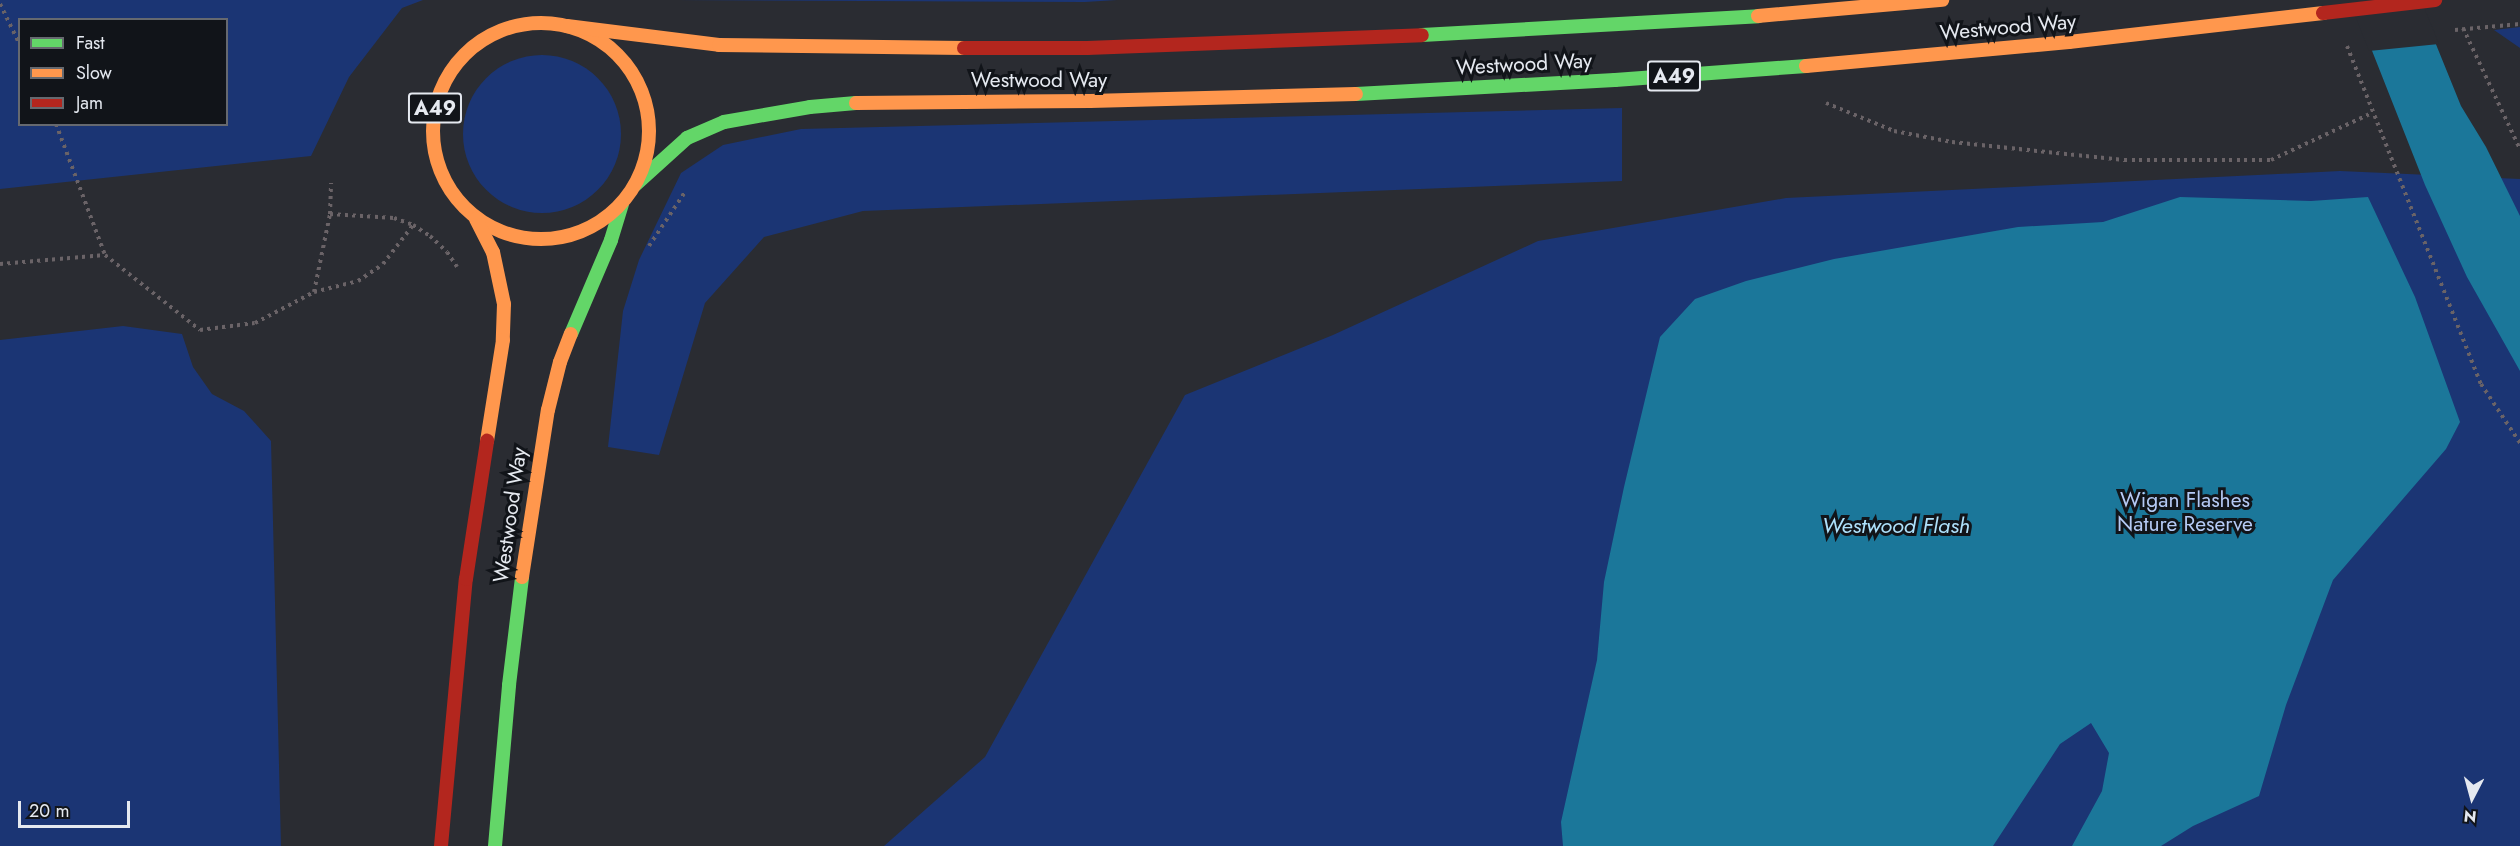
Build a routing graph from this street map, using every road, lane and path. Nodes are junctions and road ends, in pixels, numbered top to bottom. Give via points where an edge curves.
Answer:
1 (1942, 0) edge
2 (2435, 0) edge
3 (0, 4) edge
4 (2460, 21) dead end
5 (2514, 24) dead end
6 (2520, 24) edge
7 (567, 26) junction
8 (18, 41) edge
9 (2345, 43) dead end
10 (1828, 97) dead end
11 (2372, 113) junction
12 (57, 126) edge
13 (2520, 149) edge
14 (331, 183) dead end
15 (635, 185) junction
16 (691, 185) dead end
17 (622, 204) junction
18 (330, 214) junction
19 (477, 219) junction
20 (413, 225) junction
21 (645, 253) dead end
22 (105, 255) junction
23 (0, 264) edge
24 (459, 269) dead end
25 (314, 292) junction
26 (2520, 443) edge
27 (441, 846) edge
28 (495, 846) edge

1 - 7 highway, Westwood Way / A49 via 1833,11 1485,33 1088,48 742,46
2 - 15 highway, Westwood Way / A49 via 1869,61 1485,88 810,107 724,122 687,138
3 - 8 path
4 - 13 path
5 - 6 path
7 - 15 highway, A49 via 598,38 623,60 641,88 649,121 647,154
7 - 19 highway, A49 via 532,23 497,32 468,51 446,78 434,111 433,141 440,171 450,189
9 - 11 path
10 - 11 path via 1817,99 1894,131 1952,142 2124,160 2271,160
11 - 26 path via 2481,384
12 - 22 path
14 - 18 path
15 - 17 highway, A49
16 - 21 path
17 - 19 highway, A49 via 597,224 568,236 536,240 505,234
17 - 28 highway, Westwood Way / A49 via 560,362 548,410 531,508 509,685
18 - 20 path via 382,216
18 - 25 path
19 - 27 highway, Westwood Way / A49 via 493,252 504,304 503,340 466,579
20 - 24 path via 439,244
20 - 25 path via 383,264 358,281
22 - 23 path
22 - 25 path via 200,330 255,322

